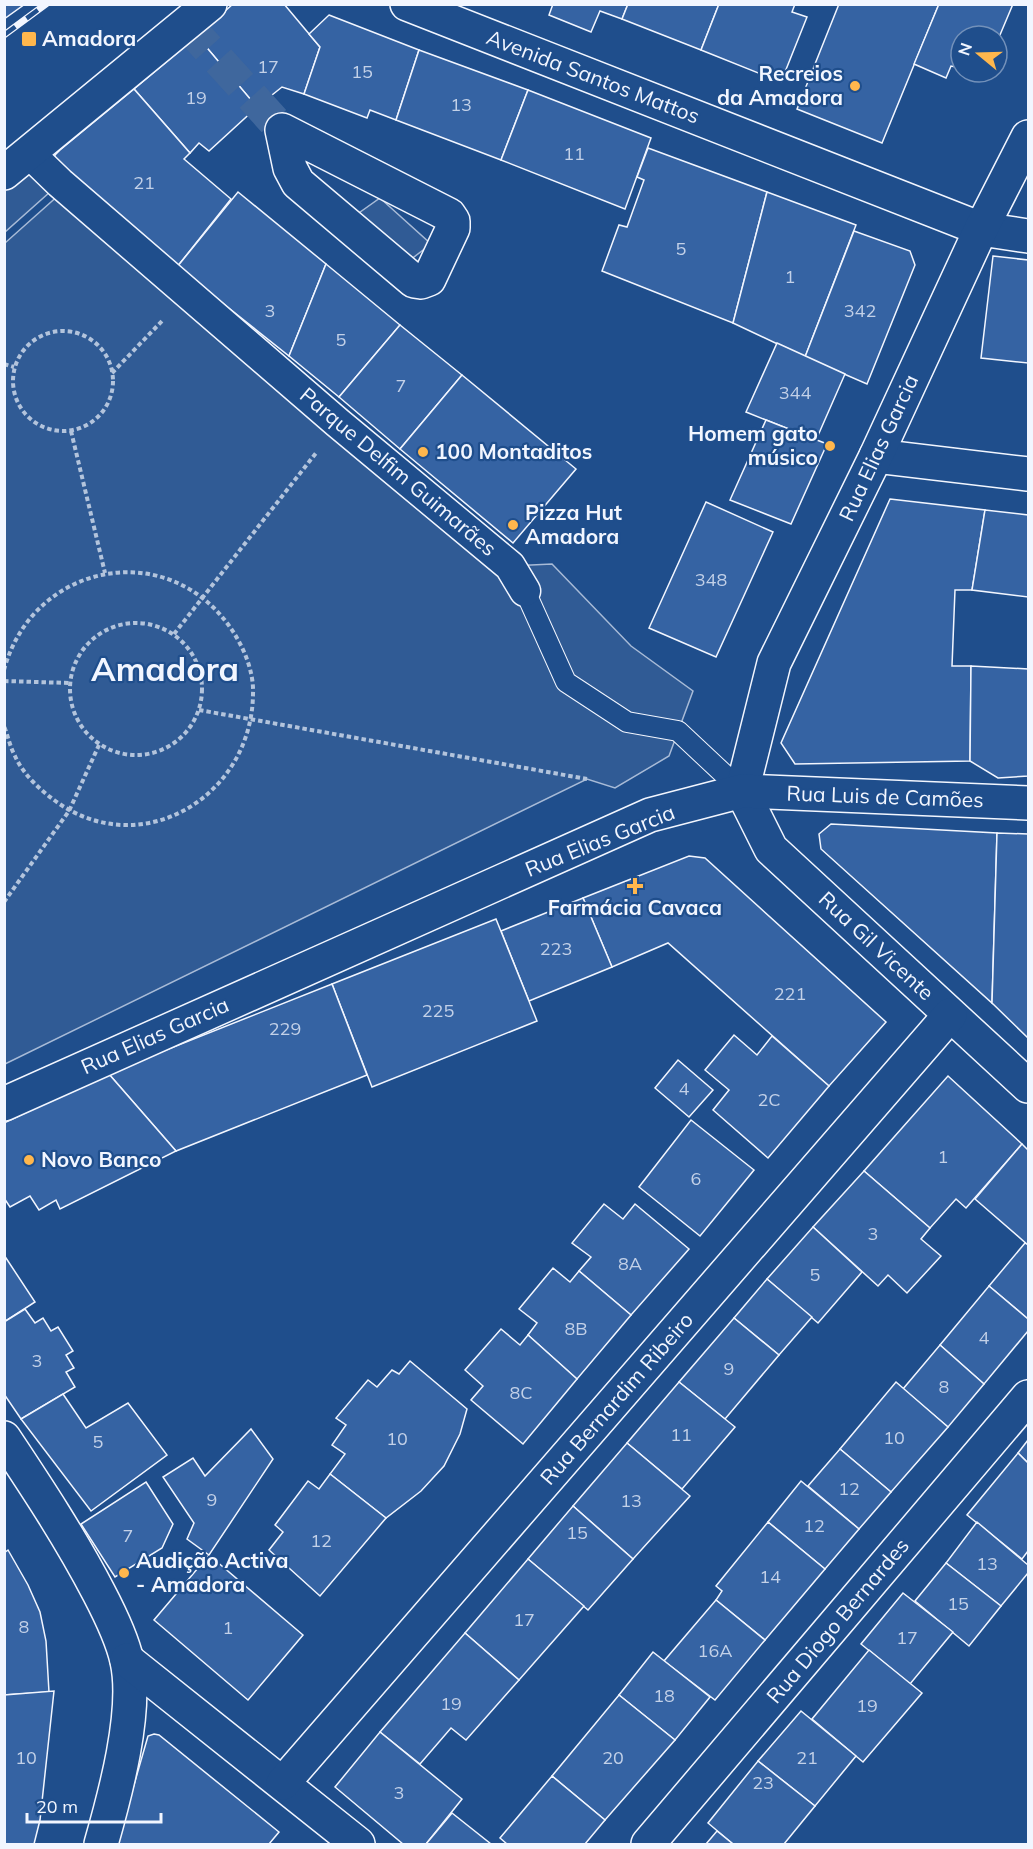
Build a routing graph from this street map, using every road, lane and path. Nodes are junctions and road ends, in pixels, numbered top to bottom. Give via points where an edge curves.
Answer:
1 (210, 4) edge
2 (406, 4) edge
3 (282, 130) joint
4 (1029, 137) edge
5 (17, 163) edge
6 (981, 229) junction
7 (1029, 236) edge
8 (189, 293) junction
9 (4, 364) edge
10 (14, 367) junction
11 (112, 373) junction
12 (338, 423) junction
13 (71, 431) junction
14 (876, 456) junction
15 (1029, 474) edge
16 (105, 573) junction
17 (525, 591) joint
18 (204, 598) junction
19 (174, 634) junction
20 (4, 670) edge
21 (4, 681) edge
22 (69, 682) junction
23 (199, 710) junction
24 (251, 719) junction
25 (4, 726) edge
26 (99, 745) junction
27 (587, 779) dead end
28 (742, 791) junction
29 (1029, 804) edge
30 (69, 811) junction
31 (4, 902) edge
32 (950, 1015) junction
33 (1029, 1086) edge
34 (4, 1104) edge
35 (1029, 1397) edge
36 (4, 1438) edge
37 (127, 1660) junction
38 (283, 1783) junction
39 (101, 1845) edge
40 (358, 1845) edge
41 (648, 1845) edge

1 - 5 street
2 - 6 street, Avenida Santos Mattos
3 - 3 street via 290,168 298,183 414,280 429,279 453,228 448,215
4 - 6 street, Rua Elias Garcia
5 - 8 street, Parque Delfim Guimarães via 60,183
6 - 7 street, Avenida Santos Mattos
6 - 14 street, Rua Elias Garcia
8 - 11 path
8 - 12 street, Parque Delfim Guimarães
9 - 10 path
10 - 11 path via 28,344 52,332 79,333 101,348
10 - 13 path via 13,392 25,415 46,429
11 - 13 path via 112,393 104,410 89,424
12 - 17 street, Parque Delfim Guimarães via 510,566
12 - 18 path
13 - 16 path
14 - 15 street
14 - 28 street, Rua Elias Garcia via 774,663
16 - 18 path via 140,572 174,580
16 - 20 path via 75,583 48,600 26,622
17 - 28 lane, Parque Delfim Guimarães via 566,682 627,722 678,731
18 - 19 path
18 - 24 path via 229,624 249,664 254,692
19 - 22 path via 153,624 130,623 108,629 89,642 76,661
19 - 23 path via 189,649 199,668 203,689
21 - 22 path
22 - 26 path via 76,718
23 - 24 path
23 - 26 path via 187,731 169,747 146,755 122,755
24 - 27 path
24 - 30 path via 233,768 195,805 172,817 120,825 93,821
25 - 30 path via 15,757 38,788
26 - 30 path
28 - 29 street, Rua Luis de Camões
28 - 32 street, Rua Gil Vicente via 771,849
28 - 34 street, Rua Elias Garcia via 650,815
30 - 31 path
32 - 33 street, Rua Gil Vicente
32 - 38 street, Rua Bernardim Ribeiro
35 - 41 street, Rua Diogo Bernardes
36 - 37 street via 75,1547 110,1614
37 - 38 street
37 - 39 street via 130,1698 125,1734
38 - 40 street

